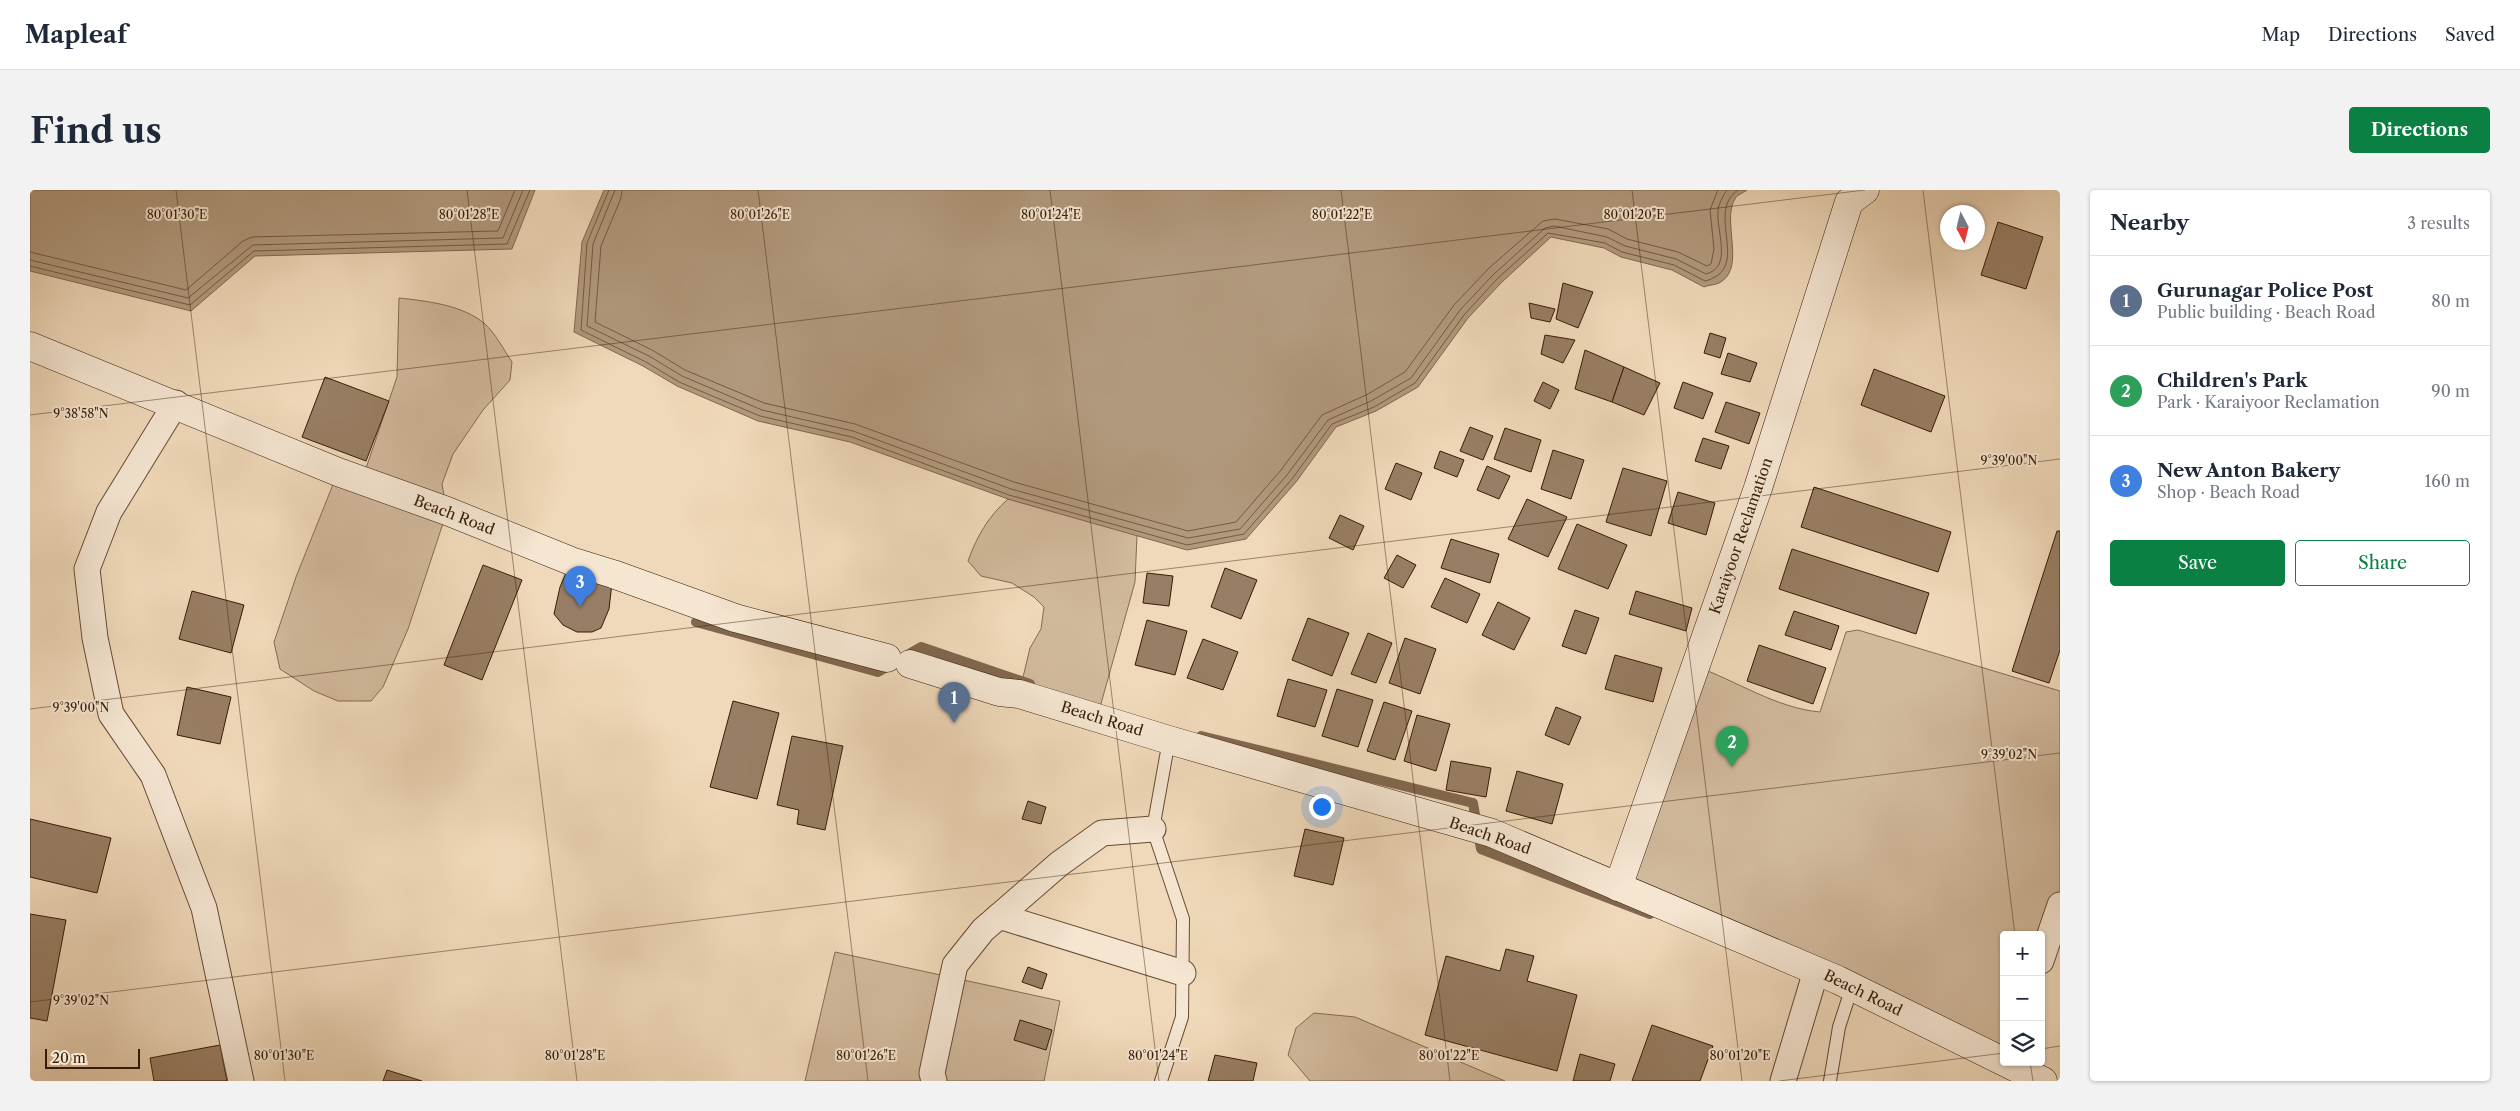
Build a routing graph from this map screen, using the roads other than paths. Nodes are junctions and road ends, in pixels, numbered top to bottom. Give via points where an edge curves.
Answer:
1 (1865, 190) edge
2 (30, 346) edge
3 (176, 404) junction
4 (1169, 740) junction
5 (1154, 829) junction
6 (1618, 887) junction
7 (2060, 905) edge
8 (1000, 916) junction
9 (2045, 949) edge
10 (1816, 971) junction
11 (1183, 974) junction
12 (1852, 987) junction
13 (2000, 1060) edge
14 (2013, 1066) edge
15 (241, 1081) edge
16 (934, 1081) edge
17 (1161, 1081) edge
18 (1783, 1081) edge
19 (1830, 1081) edge
20 (2043, 1081) edge

1 - 6 main road, Karaiyoor Reclamation via 1849,202 1758,488
2 - 3 main road, Beach Road
3 - 4 main road, Beach Road via 338,472 571,561 735,618 898,661 999,692 1019,694
3 - 15 street via 109,512 87,569 95,638 111,714 153,775 204,908
4 - 5 lane
4 - 6 main road, Beach Road via 1492,833
5 - 8 street via 1102,833 1059,864
5 - 11 lane via 1183,919
6 - 10 main road, Beach Road
7 - 9 street
8 - 11 street
8 - 16 street via 983,930 955,966 932,1073
10 - 12 main road, Beach Road
10 - 18 street
11 - 17 lane via 1182,1017
12 - 13 main road, Beach Road
12 - 19 lane via 1839,1027
14 - 20 main road, Beach Road

